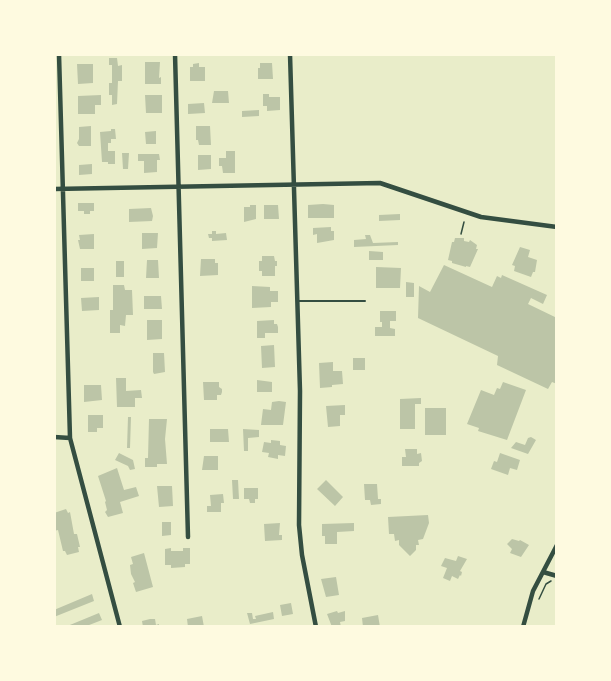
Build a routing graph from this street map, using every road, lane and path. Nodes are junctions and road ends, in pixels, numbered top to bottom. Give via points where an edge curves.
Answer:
1 (59, 54) edge
2 (175, 54) edge
3 (290, 54) edge
4 (293, 184) junction
5 (178, 188) junction
6 (54, 189) edge
7 (63, 189) junction
8 (464, 222) dead end
9 (557, 227) edge
10 (461, 234) dead end
11 (297, 301) junction
12 (365, 302) dead end
13 (54, 437) edge
14 (70, 438) junction
15 (188, 537) dead end
16 (557, 545) edge
17 (543, 572) junction
18 (555, 578) edge
19 (538, 602) dead end
20 (120, 627) edge
21 (315, 627) edge
22 (523, 627) edge

1 - 7 street
2 - 5 street
3 - 4 street
4 - 5 street
4 - 9 street via 380,183 481,217
4 - 11 street
5 - 7 street
5 - 15 street
6 - 7 street
7 - 14 street
8 - 10 path
11 - 12 lane
11 - 21 street via 299,525
13 - 14 street
14 - 20 street
16 - 17 street
17 - 18 street
17 - 22 street
18 - 19 path via 546,584

